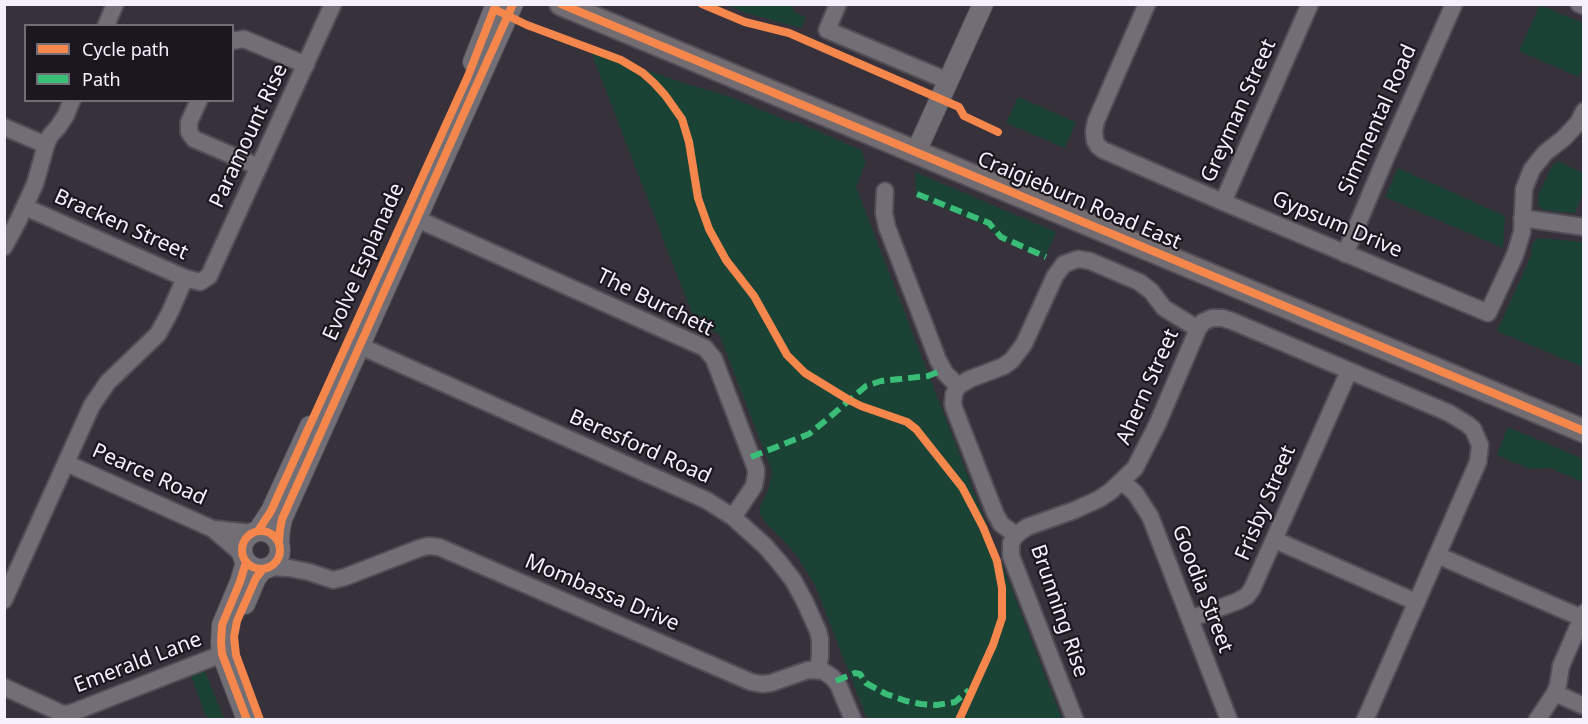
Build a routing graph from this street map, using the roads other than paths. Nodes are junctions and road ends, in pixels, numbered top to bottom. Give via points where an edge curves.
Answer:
1 (333, 4) edge
2 (496, 4) edge
3 (513, 4) edge
4 (561, 4) edge
5 (838, 4) edge
6 (982, 4) edge
7 (1147, 4) edge
8 (1310, 4) edge
9 (1454, 4) edge
10 (1579, 4) edge
11 (1584, 6) edge
12 (234, 41) edge
13 (306, 65) junction
14 (948, 81) junction
15 (71, 102) edge
16 (198, 102) edge
17 (1584, 111) edge
18 (4, 127) edge
19 (46, 145) junction
20 (916, 152) junction
21 (259, 167) junction
22 (885, 191) dead end
23 (1223, 202) junction
24 (25, 207) junction
25 (411, 216) junction
26 (1522, 219) junction
27 (1584, 227) edge
28 (4, 247) edge
29 (1345, 254) junction
30 (193, 280) junction
31 (1198, 329) junction
32 (354, 344) junction
33 (1349, 371) junction
34 (958, 387) junction
35 (1584, 431) edge
36 (66, 463) junction
37 (1122, 481) junction
38 (733, 517) junction
39 (213, 529) junction
40 (255, 532) junction
41 (1016, 535) junction
42 (1275, 540) junction
43 (280, 545) junction
44 (1437, 555) junction
45 (255, 563) junction
46 (309, 572) junction
47 (4, 600) edge
48 (1416, 602) junction
49 (1583, 615) edge
50 (1190, 619) junction
51 (222, 654) junction
52 (818, 670) junction
53 (4, 687) edge
54 (1555, 693) junction
55 (1584, 706) edge
56 (247, 720) edge
57 (260, 720) edge
58 (852, 720) edge
59 (1075, 720) edge
60 (1229, 720) edge
61 (1365, 720) edge
62 (1537, 720) edge

1 - 13 street, Paramount Rise
2 - 25 street, Evolve Esplanade
3 - 25 street, Evolve Esplanade
4 - 20 main road, Craigieburn Road East
5 - 14 street via 827,30
6 - 14 street
7 - 23 street, Gypsum Drive via 1096,121 1095,141 1103,150
8 - 23 street, Greyman Street
9 - 29 street, Simmental Road
10 - 11 street
12 - 13 street via 244,39
13 - 21 street, Paramount Rise
14 - 20 street
15 - 19 street
16 - 21 street via 189,122 194,139
17 - 26 street, Gypsum Drive via 1578,123 1532,169 1524,189
18 - 19 street
19 - 24 street
20 - 35 main road, Craigieburn Road East
21 - 30 street, Paramount Rise via 209,276
22 - 34 street via 887,228 938,360
23 - 29 street, Gypsum Drive
24 - 28 street
24 - 30 street, Bracken Street
25 - 32 street, Evolve Esplanade
25 - 38 street, The Burchett via 705,348 714,359 756,469 754,486
26 - 27 street
26 - 29 street, Gypsum Drive via 1515,255 1488,313
30 - 36 street, Paramount Rise via 158,334 99,393
31 - 33 street via 1208,319 1222,318
31 - 34 street via 1164,308 1139,282 1078,259 1064,264 1054,276 1024,344 1012,360
31 - 37 street, Ahern Street via 1148,445
32 - 38 street, Beresford Road via 697,496
32 - 40 street, Evolve Esplanade via 271,512
32 - 43 street, Evolve Esplanade via 282,519
33 - 42 street, Frisby Street
33 - 44 street via 1449,413 1467,424 1478,437 1478,462
34 - 41 street, Brunning Rise via 954,408 995,513 1001,524
36 - 39 street, Pearce Road
36 - 47 street, Paramount Rise
37 - 41 street, Ahern Street via 1099,499
37 - 50 street, Goodia Street via 1150,516
38 - 52 street, Beresford Road via 765,546 793,580 820,639
39 - 40 street, Pearce Road
39 - 45 street, Pearce Road
40 - 43 street via 271,533
40 - 45 street via 242,548
41 - 59 street, Brunning Rise via 1011,543 1011,556
42 - 48 street
42 - 50 street, Frisby Street via 1247,596
43 - 45 street via 278,560
43 - 46 street, Mombassa Drive
44 - 48 street
44 - 49 street
45 - 46 street, Mombassa Drive
45 - 51 street via 240,582 222,625
45 - 57 street via 256,578 234,637 236,655
46 - 52 street, Mombassa Drive via 338,579 435,546 751,682 771,683
48 - 61 street
49 - 54 street via 1561,666
50 - 60 street, Goodia Street
51 - 53 street, Emerald Lane via 71,713 63,714
51 - 56 street
52 - 58 street via 838,684
54 - 55 street
54 - 62 street

